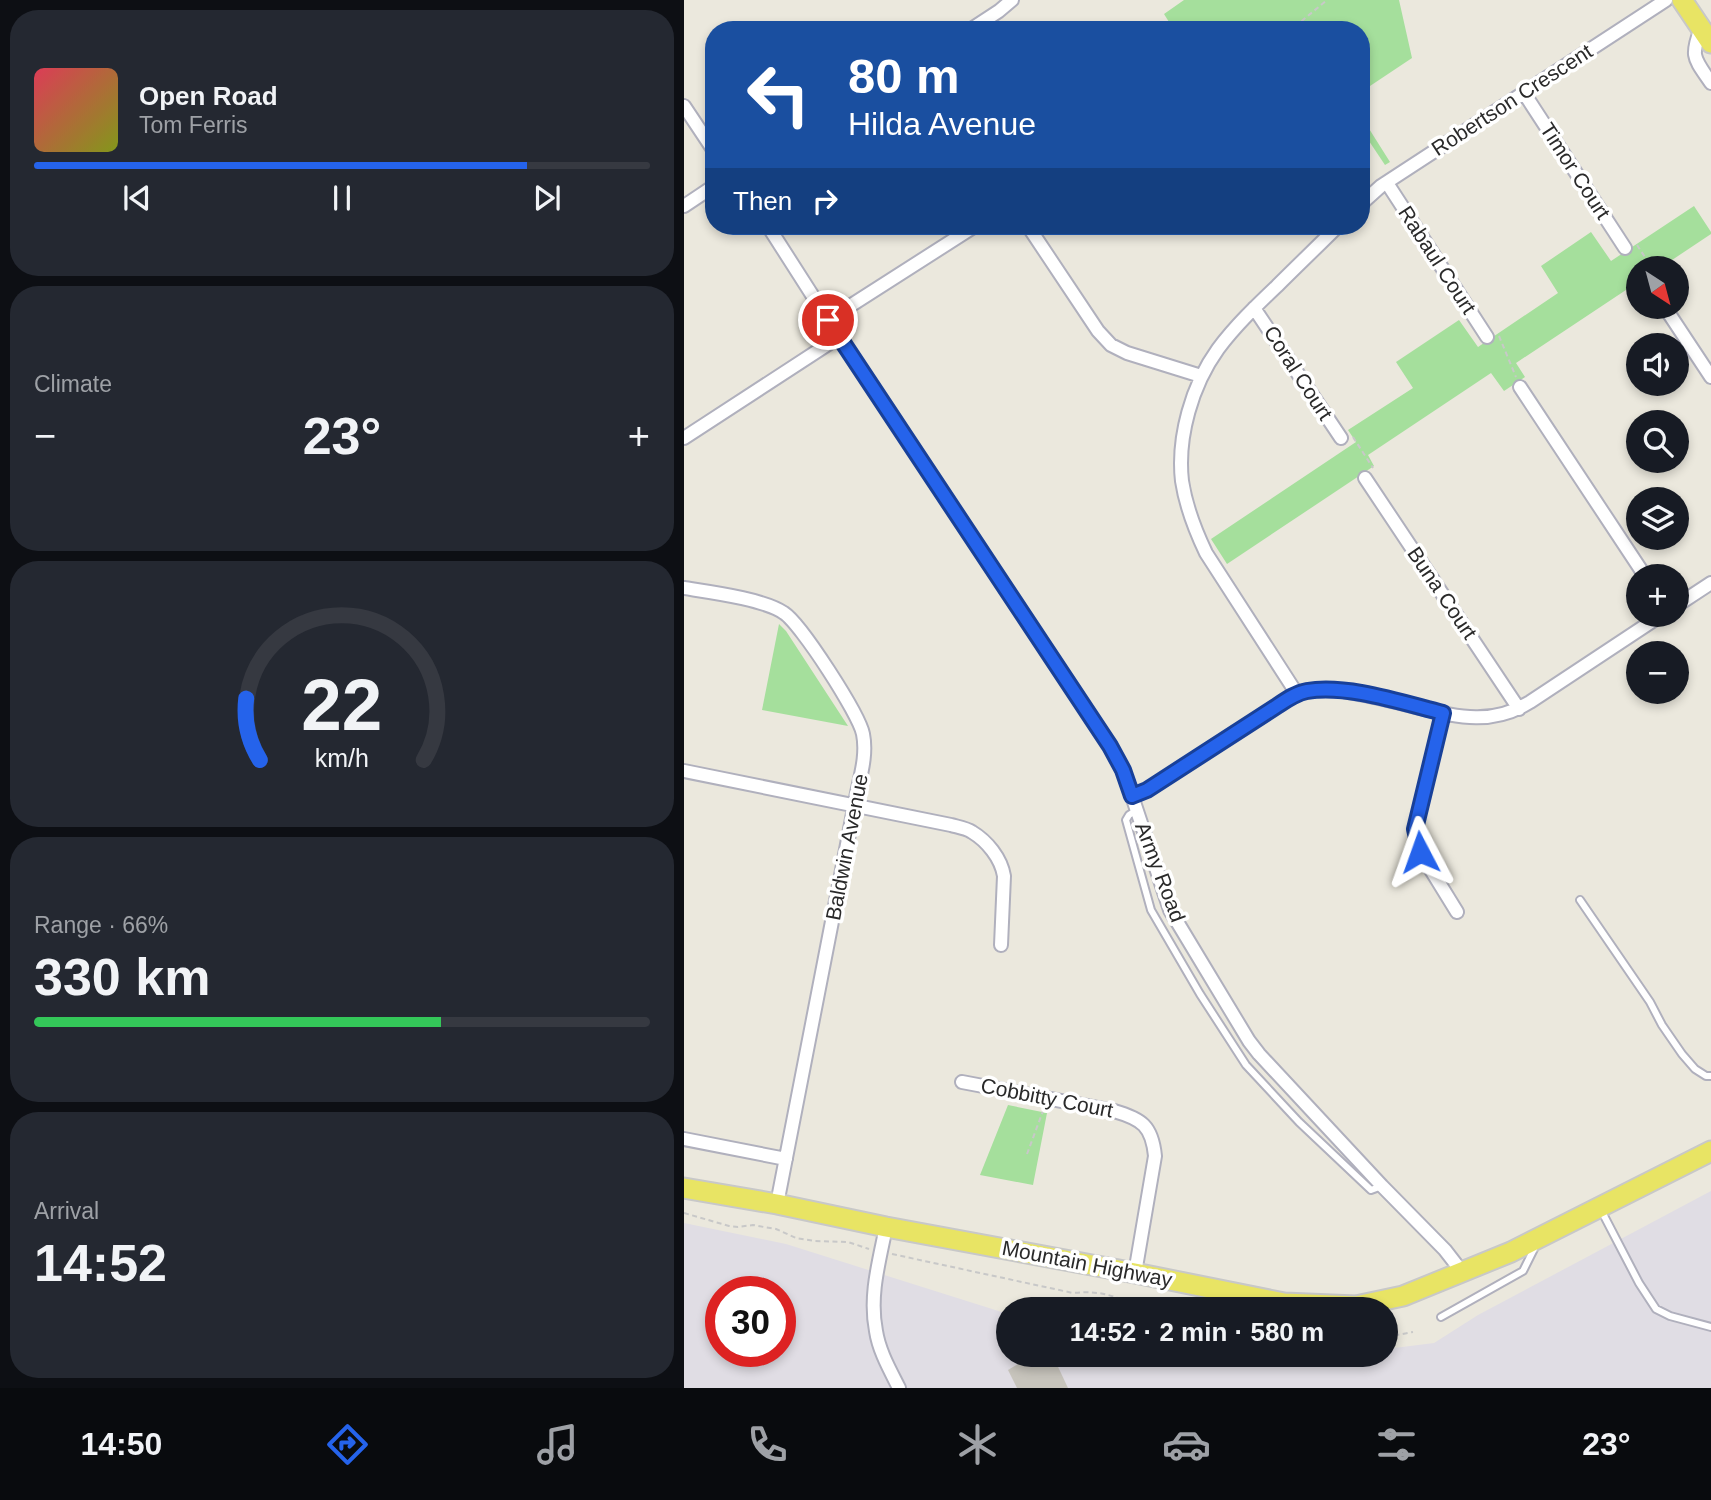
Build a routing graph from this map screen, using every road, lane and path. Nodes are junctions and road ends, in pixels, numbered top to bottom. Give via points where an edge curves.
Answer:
1 (1012, 0) edge
2 (1327, 0) edge
3 (1666, 0) edge
4 (1682, 0) edge
5 (984, 21) edge
6 (1302, 21) edge
7 (1706, 36) edge
8 (1711, 83) edge
9 (1524, 93) junction
10 (684, 106) edge
11 (705, 138) edge
12 (1387, 183) junction
13 (705, 192) edge
14 (1370, 197) edge
15 (684, 206) edge
16 (774, 235) edge
17 (961, 235) edge
18 (1034, 235) edge
19 (1329, 235) edge
20 (1630, 246) joint
21 (1640, 256) edge
22 (1254, 307) junction
23 (1673, 319) edge
24 (828, 320) junction
25 (1493, 335) joint
26 (839, 337) junction
27 (1201, 376) junction
28 (1711, 377) edge
29 (1520, 387) joint
30 (1345, 434) joint
31 (684, 438) edge
32 (1369, 473) joint
33 (1637, 564) edge
34 (1711, 583) edge
35 (684, 588) edge
36 (1689, 597) edge
37 (1643, 627) edge
38 (1297, 694) junction
39 (1519, 709) junction
40 (1443, 713) junction
41 (684, 771) edge
42 (1132, 796) junction
43 (855, 806) junction
44 (1137, 810) junction
45 (1580, 900) dead end
46 (1457, 912) dead end
47 (1001, 946) dead end
48 (1711, 1076) edge
49 (962, 1082) dead end
50 (1043, 1110) dead end
51 (684, 1139) edge
52 (1711, 1151) edge
53 (1026, 1154) dead end
54 (786, 1159) junction
55 (1382, 1186) junction
56 (684, 1188) edge
57 (777, 1204) junction
58 (1600, 1208) junction
59 (684, 1213) edge
60 (886, 1227) junction
61 (1540, 1237) junction
62 (864, 1248) dead end
63 (897, 1255) dead end
64 (1462, 1272) junction
65 (1135, 1273) junction
66 (1117, 1297) edge
67 (1441, 1317) dead end
68 (1711, 1327) edge
69 (1413, 1332) dead end
70 (1398, 1335) edge
71 (899, 1388) edge

1 - 5 street
2 - 6 path
3 - 9 street, Robertson Crescent
4 - 7 main road
7 - 8 street via 1694,46 1694,56
9 - 12 street, Robertson Crescent
9 - 20 street, Timor Court
10 - 11 street
12 - 14 street, Robertson Crescent
12 - 25 street, Rabaul Court
13 - 15 street
16 - 24 street, Army Road
17 - 24 street
18 - 27 street via 1111,345
19 - 22 street
20 - 21 path
22 - 27 street
22 - 30 street, Coral Court
23 - 28 street
24 - 26 street, Army Road
25 - 29 path
26 - 31 street
26 - 42 street, Army Road via 1110,746
27 - 38 street via 1184,432 1182,480 1187,505 1206,552
29 - 33 street
30 - 32 path
32 - 39 street, Buna Court
34 - 36 street
35 - 43 street, Baldwin Avenue via 767,605 784,613 801,630 863,732 865,750
37 - 39 street
38 - 40 street via 1339,690
38 - 42 street
39 - 40 street via 1487,718
40 - 46 street via 1415,829 1420,852
41 - 43 street
42 - 44 street, Army Road
43 - 47 street via 951,825 971,831 987,845 1003,867
43 - 54 street, Baldwin Avenue
44 - 55 street, Army Road via 1170,910 1249,1041
44 - 55 lane via 1126,820 1151,910 1246,1065 1371,1191
45 - 48 lane via 1682,1054 1695,1069
49 - 65 street, Cobbitty Court via 1114,1111 1133,1116 1146,1126 1155,1156
50 - 53 path
51 - 54 street
52 - 58 main road, Mountain Highway
54 - 57 street, Baldwin Avenue
55 - 64 street, Army Road
56 - 57 main road, Mountain Highway
57 - 60 main road, Mountain Highway
58 - 61 main road, Mountain Highway
58 - 68 lane via 1656,1309
59 - 62 path via 729,1226 753,1225 796,1238 856,1243
60 - 65 main road, Mountain Highway
60 - 71 street via 873,1307 876,1334
61 - 64 main road, Mountain Highway
61 - 67 lane via 1523,1271
63 - 66 path via 1073,1293 1094,1291
64 - 65 main road, Mountain Highway via 1403,1296 1356,1306 1284,1303
69 - 70 path

